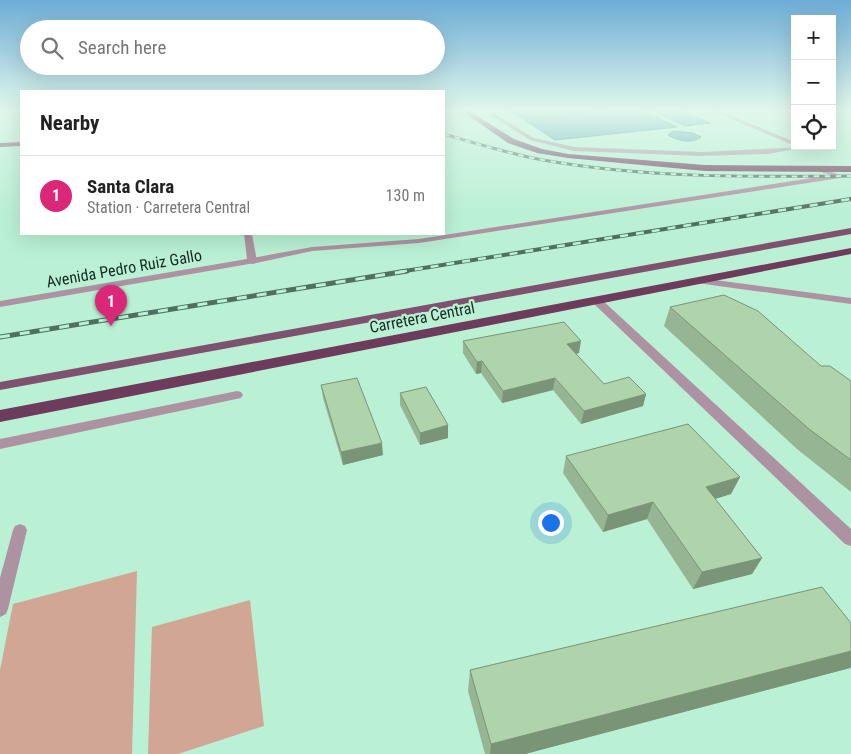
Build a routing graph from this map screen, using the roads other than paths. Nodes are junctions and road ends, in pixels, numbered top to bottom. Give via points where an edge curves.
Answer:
1 (526, 146) edge
2 (559, 146) edge
3 (791, 149) edge
4 (658, 151) junction
5 (667, 166) junction
6 (820, 170) junction
7 (851, 170) edge
8 (851, 231) edge
9 (248, 235) edge
10 (851, 251) edge
11 (252, 262) junction
12 (700, 281) junction
13 (597, 301) junction
14 (851, 301) edge
15 (0, 304) edge
16 (0, 386) edge
17 (238, 395) dead end
18 (0, 416) edge
19 (0, 444) edge
20 (20, 530) dead end
21 (851, 539) edge
22 (0, 610) edge

1 - 5 highway via 568,156
2 - 4 lane
3 - 4 lane via 702,154
4 - 5 lane
5 - 6 highway
6 - 7 highway
6 - 11 lane via 840,176 419,241 321,248
8 - 16 main road, Carretera Central
9 - 11 street
10 - 12 highway, Carretera Central
11 - 15 street, Avenida Pedro Ruiz Gallo
12 - 13 highway, Carretera Central
12 - 14 lane
13 - 18 highway, Carretera Central
13 - 21 street
17 - 19 lane
20 - 22 lane

